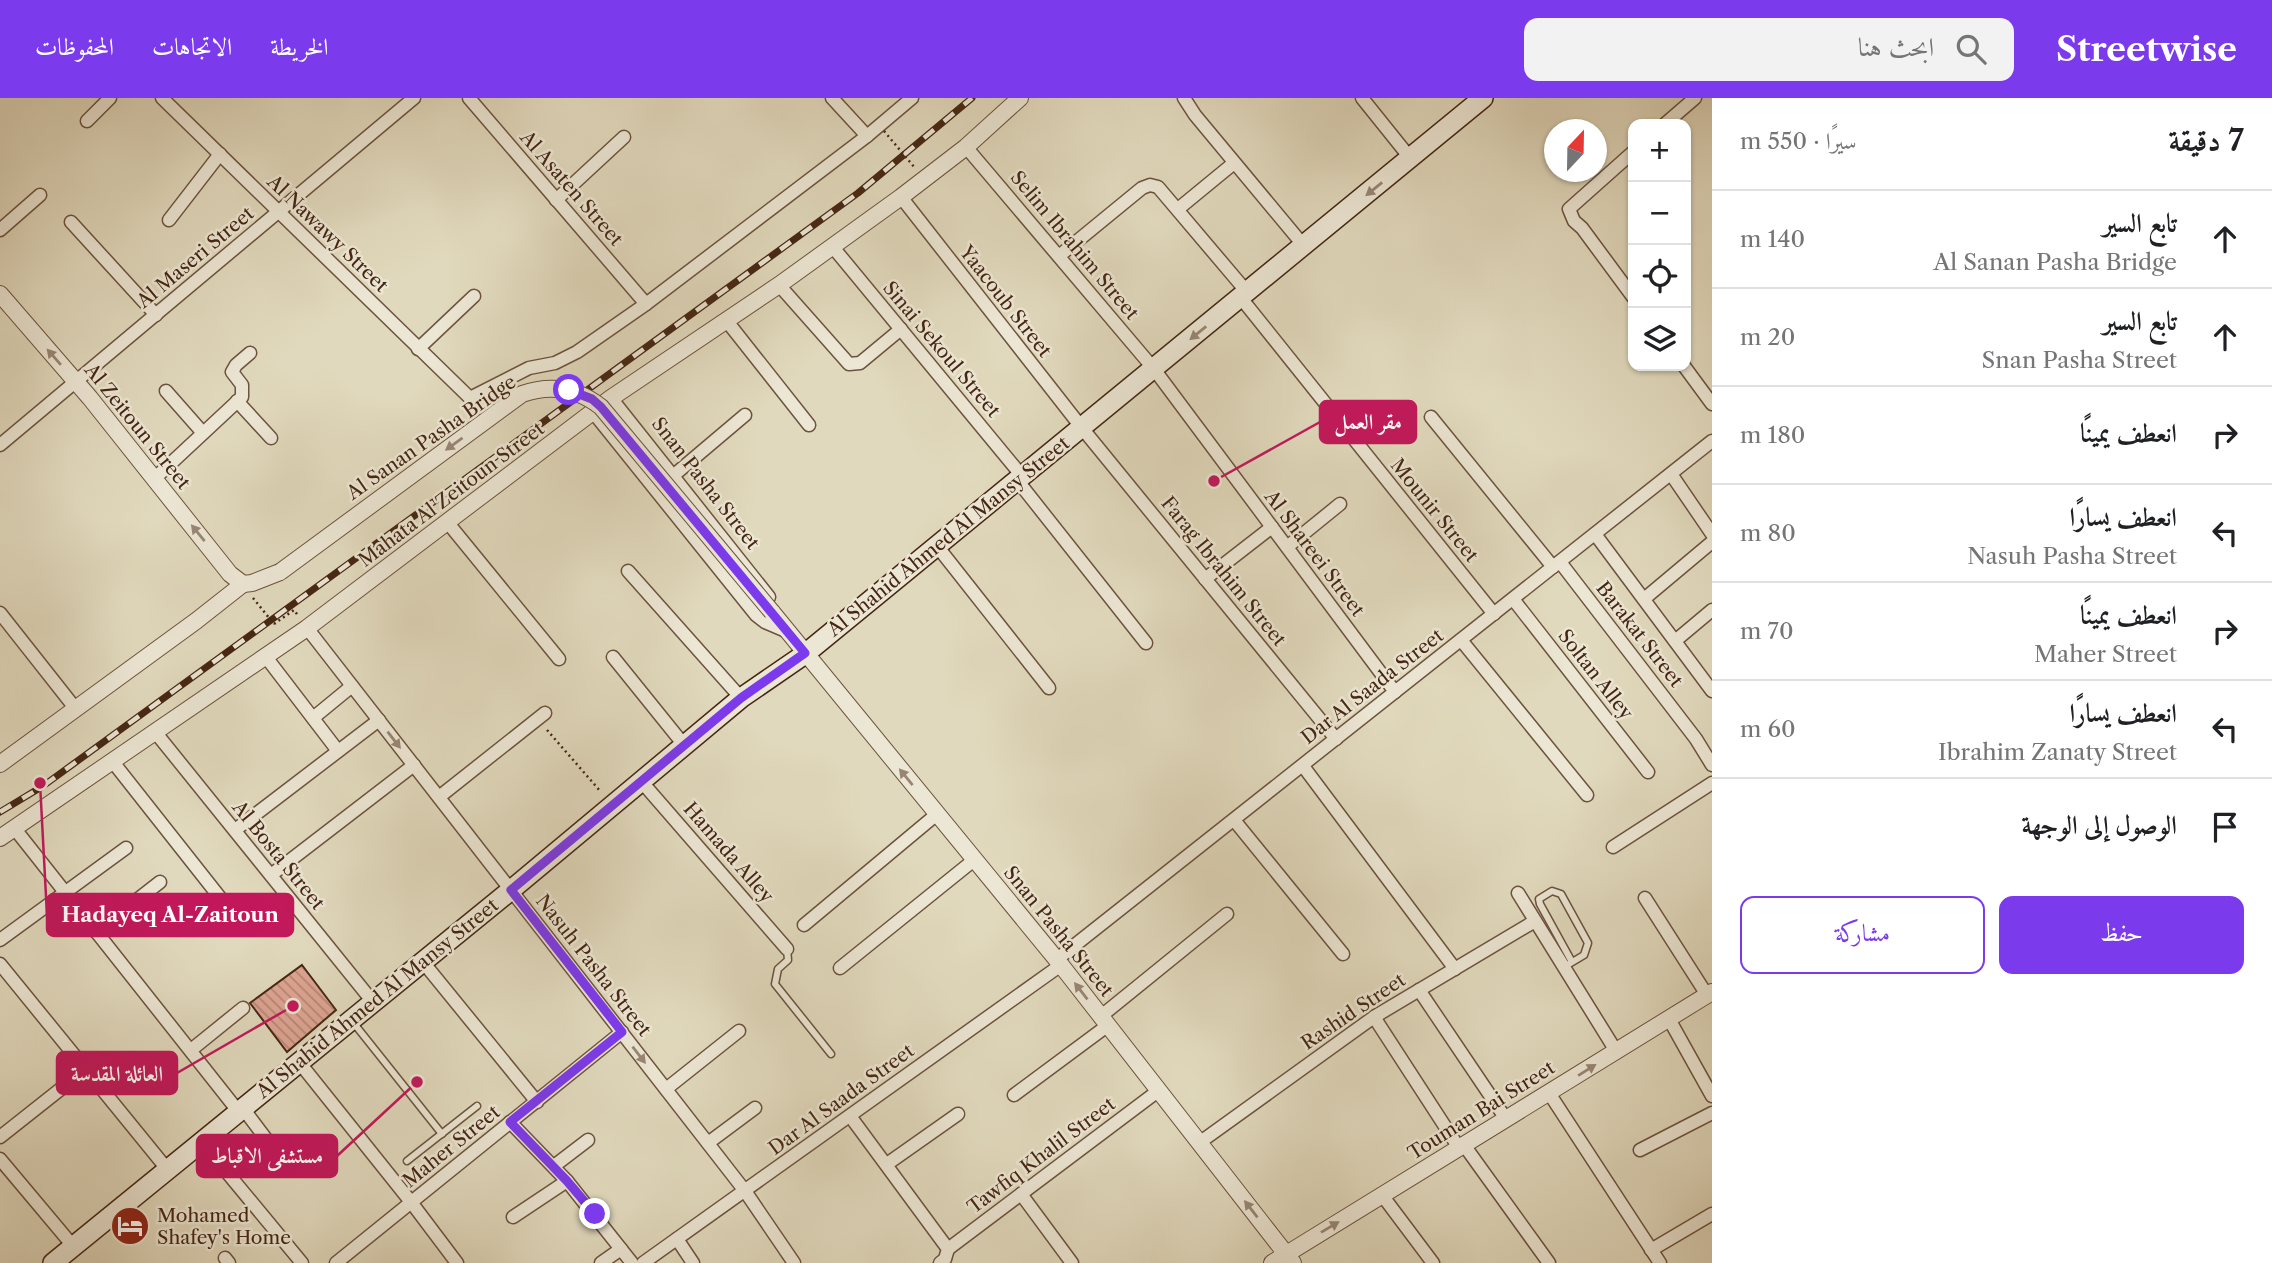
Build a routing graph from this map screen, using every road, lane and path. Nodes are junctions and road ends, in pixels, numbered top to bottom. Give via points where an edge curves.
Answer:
1 (110, 98) edge
2 (162, 98) edge
3 (414, 98) edge
4 (469, 98) edge
5 (832, 98) edge
6 (912, 98) edge
7 (1020, 98) edge
8 (1184, 98) edge
9 (1362, 98) edge
10 (1483, 98) edge
11 (1695, 98) edge
12 (1671, 119) edge
13 (87, 121) dead end
14 (884, 131) dead end
15 (867, 136) junction
16 (624, 137) dead end
17 (966, 147) junction
18 (220, 154) junction
19 (1628, 156) edge
20 (1411, 159) junction
21 (1234, 163) junction
22 (915, 168) dead end
23 (40, 195) dead end
24 (901, 197) junction
25 (556, 200) junction
26 (1178, 209) junction
27 (279, 212) junction
28 (169, 220) dead end
29 (71, 222) dead end
30 (0, 230) edge
31 (832, 246) junction
32 (1304, 246) junction
33 (1059, 256) junction
34 (779, 285) junction
35 (1628, 290) edge
36 (0, 294) edge
37 (1244, 295) junction
38 (474, 296) dead end
39 (646, 304) junction
40 (156, 315) junction
41 (726, 320) junction
42 (901, 329) junction
43 (418, 349) junction
44 (250, 354) dead end
45 (1154, 369) junction
46 (1688, 371) edge
47 (76, 383) junction
48 (166, 391) dead end
49 (611, 398) junction
50 (237, 401) junction
51 (1712, 404) edge
52 (593, 412) junction
53 (745, 415) dead end
54 (1431, 416) dead end
55 (809, 425) dead end
56 (1082, 428) junction
57 (203, 433) junction
58 (271, 439) dead end
59 (1712, 441) edge
60 (0, 445) edge
61 (1671, 474) junction
62 (674, 475) junction
63 (1020, 478) junction
64 (154, 479) junction
65 (1340, 504) dead end
66 (448, 523) junction
67 (1272, 527) junction
68 (1595, 534) junction
69 (1712, 534) edge
70 (1712, 542) edge
71 (937, 546) junction
72 (1287, 547) junction
73 (1556, 564) junction
74 (628, 571) dead end
75 (1205, 579) junction
76 (243, 584) junction
77 (254, 598) dead end
78 (1513, 599) junction
79 (1644, 599) junction
80 (294, 610) dead end
81 (1712, 610) edge
82 (772, 612) joint
83 (0, 613) edge
84 (1494, 614) junction
85 (307, 628) junction
86 (786, 631) junction
87 (1461, 640) junction
88 (1675, 641) junction
89 (1146, 643) dead end
90 (805, 653) junction
91 (266, 657) junction
92 (613, 657) dead end
93 (559, 659) dead end
94 (1710, 683) edge
95 (352, 686) junction
96 (1049, 688) dead end
97 (1395, 692) junction
98 (741, 698) junction
99 (75, 708) junction
100 (545, 713) dead end
101 (313, 718) junction
102 (379, 720) junction
103 (547, 730) dead end
104 (156, 733) junction
105 (1336, 739) junction
106 (684, 745) junction
107 (338, 751) junction
108 (113, 762) junction
109 (0, 764) edge
110 (414, 765) junction
111 (1712, 765) edge
112 (1303, 766) junction
113 (1648, 772) dead end
114 (641, 781) junction
115 (1712, 783) edge
116 (1587, 795) dead end
117 (439, 797) junction
118 (612, 806) junction
119 (937, 814) junction
120 (1234, 820) junction
121 (15, 829) junction
122 (235, 830) junction
123 (0, 838) edge
124 (1613, 847) dead end
125 (126, 848) dead end
126 (974, 860) junction
127 (271, 875) junction
128 (160, 882) dead end
129 (511, 890) junction
130 (65, 892) junction
131 (1518, 893) dead end
132 (1645, 898) dead end
133 (229, 909) dead end
134 (1227, 914) dead end
135 (1535, 921) junction
136 (804, 925) dead end
137 (96, 932) junction
138 (0, 940) edge
139 (787, 949) joint
140 (1343, 954) dead end
141 (423, 962) junction
142 (1058, 963) junction
143 (0, 964) edge
144 (1568, 965) junction
145 (840, 968) dead end
146 (1455, 969) junction
147 (1419, 990) junction
148 (1709, 994) edge
149 (373, 1002) junction
150 (243, 1007) dead end
151 (1374, 1017) junction
152 (351, 1019) junction
153 (1669, 1019) junction
154 (1104, 1021) junction
155 (739, 1031) dead end
156 (622, 1032) junction
157 (191, 1050) junction
158 (1616, 1051) junction
159 (831, 1054) dead end
160 (299, 1062) junction
161 (86, 1069) junction
162 (666, 1089) junction
163 (1158, 1091) junction
164 (1549, 1093) junction
165 (1014, 1096) dead end
166 (1712, 1096) edge
167 (537, 1102) junction
168 (477, 1106) dead end
169 (755, 1108) dead end
170 (240, 1109) junction
171 (1712, 1113) edge
172 (958, 1114) dead end
173 (850, 1116) junction
174 (1506, 1119) junction
175 (510, 1122) junction
176 (442, 1134) junction
177 (0, 1136) edge
178 (588, 1140) dead end
179 (201, 1141) junction
180 (708, 1143) junction
181 (1199, 1143) junction
182 (1461, 1147) junction
183 (1640, 1150) dead end
184 (279, 1156) dead end
185 (0, 1159) edge
186 (407, 1161) dead end
187 (887, 1164) junction
188 (554, 1167) junction
189 (167, 1169) junction
190 (567, 1181) junction
191 (745, 1191) junction
192 (1021, 1194) junction
193 (1382, 1195) junction
194 (411, 1202) junction
195 (1712, 1213) edge
196 (513, 1217) dead end
197 (677, 1239) junction
198 (73, 1246) junction
199 (621, 1249) junction
200 (1651, 1250) junction
201 (944, 1257) edge
202 (1284, 1260) edge
203 (55, 1262) edge
204 (302, 1263) edge
205 (336, 1263) edge
206 (457, 1263) edge
207 (601, 1263) edge
208 (632, 1263) edge
209 (643, 1263) edge
210 (694, 1263) edge
211 (794, 1263) edge
212 (1072, 1263) edge
213 (1433, 1263) edge
214 (1549, 1263) edge
215 (1660, 1263) edge

1 - 13 street
2 - 18 street, Al Nawawy Street
3 - 27 street, Al Maseri Street
4 - 25 street, Al Asaten Street
5 - 15 street
6 - 15 street
7 - 17 street, Mahata Al Zeitoun Street
8 - 21 street
9 - 20 street
10 - 20 main road, Al Shahid Ahmed Al Mansy Street
11 - 12 street
14 - 22 path, bridge
15 - 39 street
16 - 25 street
17 - 24 street, Mahata Al Zeitoun Street
17 - 33 street, Selim Ibrahim Street
18 - 27 street, Al Nawawy Street
18 - 28 street
19 - 35 street via 1569,209 1573,221
20 -> 32 main road, Al Shahid Ahmed Al Mansy Street
21 - 26 street
21 - 32 street
23 - 30 street
24 - 31 street, Mahata Al Zeitoun Street
24 - 56 street, Yaacoub Street
25 - 39 street, Al Asaten Street
26 - 33 street, Mounir Street via 1158,187 1142,188
26 - 37 street, Mounir Street
27 - 40 street, Al Maseri Street
27 - 43 street, Al Nawawy Street
29 - 40 street
31 - 34 street, Mahata Al Zeitoun Street
31 - 42 street, Sinai Sekoul Street
32 - 37 main road, Al Shahid Ahmed Al Mansy Street
33 - 45 street, Selim Ibrahim Street
34 - 41 street, Mahata Al Zeitoun Street
34 - 42 street via 849,364 860,363
47 -> 36 street, Al Zeitoun Street
37 -> 45 main road, Al Shahid Ahmed Al Mansy Street
37 - 84 street, Mounir Street
38 - 43 street
39 - 43 street, Al Nawawy Street via 578,352 529,368 475,397 467,396
40 - 47 street, Al Maseri Street
41 - 49 street, Mahata Al Zeitoun Street
41 - 55 street
42 - 63 street, Sinai Sekoul Street
44 - 50 street via 232,372 242,385 242,397
45 - 56 main road, Al Shahid Ahmed Al Mansy Street
45 - 67 street, Al Shareei Street
46 - 51 street
47 - 60 street, Al Maseri Street
47 - 64 street, Al Zeitoun Street
48 - 57 street
49 - 52 street, Mahata Al Zeitoun Street
49 - 62 street, Snan Pasha Street
50 - 57 street
50 - 58 street
52 - 66 street, Mahata Al Zeitoun Street
52 - 86 street, Snan Pasha Street via 756,615
53 - 62 street
54 - 73 street, Barakat Street
56 - 63 main road, Al Shahid Ahmed Al Mansy Street
56 - 75 street, Farag Ibrahim Street
57 - 64 street
59 - 61 street, Dar Al Saada Street
61 - 68 street, Dar Al Saada Street
61 - 69 street
62 - 86 street, Snan Pasha Street via 779,610
63 - 71 main road, Al Shahid Ahmed Al Mansy Street
63 - 89 street, Sinai Sekoul Street
76 -> 64 street, Al Zeitoun Street
65 - 72 street
66 - 85 street, Mahata Al Zeitoun Street
66 - 93 street
67 - 72 street, Al Shareei Street
67 - 75 street
68 - 73 street, Dar Al Saada Street
68 - 79 street
70 - 79 street
71 - 90 main road, Al Shahid Ahmed Al Mansy Street
71 - 96 street
72 - 97 street, Al Shareei Street
73 - 78 street, Dar Al Saada Street
73 - 111 street, Barakat Street
74 - 98 street
75 - 105 street, Farag Ibrahim Street
82 -> 76 street, Al Sanan Pasha Bridge, bridge via 601,407 581,394 557,388 522,394 280,572
76 - 99 street
77 - 80 path, bridge via 274,624
78 - 84 street, Dar Al Saada Street
78 - 113 street, Soltan Alley
79 - 88 street
81 - 88 street
82 - 86 street, Snan Pasha Street
83 - 99 street
84 - 87 street, Dar Al Saada Street
85 - 91 street, Mahata Al Zeitoun Street
85 - 95 street, Nasuh Pasha Street
86 - 90 street, Snan Pasha Street
87 - 97 street, Dar Al Saada Street
87 - 116 street
88 - 94 street
90 - 98 main road, Al Shahid Ahmed Al Mansy Street
119 -> 90 street, Snan Pasha Street
91 - 101 street
91 - 104 street, Mahata Al Zeitoun Street
92 - 106 street
95 - 101 street
95 - 102 street, Nasuh Pasha Street
97 - 105 street, Dar Al Saada Street
98 - 106 main road, Al Shahid Ahmed Al Mansy Street
99 - 109 street
100 - 117 street
101 - 107 street
102 - 107 street
102 -> 110 street, Nasuh Pasha Street
103 - 118 path
104 - 108 street, Mahata Al Zeitoun Street
104 - 122 street, Al Bosta Street
105 - 112 street, Dar Al Saada Street
106 - 114 main road, Al Shahid Ahmed Al Mansy Street
107 - 122 street
108 - 121 street, Mahata Al Zeitoun Street
108 - 133 street
110 - 117 street, Nasuh Pasha Street
110 - 127 street
112 - 120 street, Dar Al Saada Street
112 - 146 street
114 - 118 main road, Al Shahid Ahmed Al Mansy Street
114 - 139 street, Hamada Alley
115 - 124 street
117 - 129 street, Nasuh Pasha Street
118 - 129 main road, Al Shahid Ahmed Al Mansy Street
119 - 126 street, Snan Pasha Street
119 - 136 street
120 - 140 street
120 - 142 street, Dar Al Saada Street
121 - 123 street, Mahata Al Zeitoun Street
121 - 130 street
122 - 127 street, Al Bosta Street
125 - 130 street
126 - 142 street, Snan Pasha Street
126 - 145 street
127 - 149 street, Al Bosta Street
128 - 137 street
129 - 141 main road, Al Shahid Ahmed Al Mansy Street
129 - 156 street, Nasuh Pasha Street
130 - 137 street
130 - 138 street
131 - 135 street
132 - 148 street
134 - 154 street
135 - 144 street
135 - 146 street, Rashid Street
137 - 157 street
139 - 159 lane via 789,956 775,973 775,984
141 - 149 main road, Al Shahid Ahmed Al Mansy Street
141 - 167 street
154 -> 142 street, Snan Pasha Street
142 - 173 street, Dar Al Saada Street
143 - 161 street
144 - 144 lane via 1586,951 1588,943 1561,894 1552,891 1539,899 1540,904
144 - 158 street
146 - 147 street, Rashid Street
147 - 151 street, Rashid Street
147 - 174 street
148 - 153 street, Touman Bai Street
149 - 152 main road, Al Shahid Ahmed Al Mansy Street
150 - 157 street
151 - 181 street, Rashid Street
151 - 182 street
152 - 160 main road, Al Shahid Ahmed Al Mansy Street
152 - 176 lane
153 - 158 street, Touman Bai Street
153 - 166 street
154 - 163 street, Snan Pasha Street
154 - 165 street
155 - 162 street
156 -> 162 street, Nasuh Pasha Street
156 - 167 street, Maher Street
157 - 170 street
164 -> 158 street, Touman Bai Street
160 - 170 main road, Al Shahid Ahmed Al Mansy Street
160 - 194 street
161 - 177 street
161 - 189 street
162 - 180 street, Nasuh Pasha Street
163 - 181 street, Snan Pasha Street
163 - 192 street, Tawfiq Khalil Street
164 - 174 street, Touman Bai Street
164 - 200 street
167 - 175 street, Maher Street
168 - 176 lane
169 - 180 street
170 - 179 main road, Al Shahid Ahmed Al Mansy Street
170 - 184 street
171 - 183 street
172 - 187 street
173 - 187 street
173 - 191 street, Dar Al Saada Street
174 - 182 street, Touman Bai Street
175 - 188 street
175 - 194 street, Maher Street
176 - 186 lane
178 - 188 street
179 - 189 main road, Al Shahid Ahmed Al Mansy Street
179 - 204 street
180 - 191 street, Nasuh Pasha Street
202 -> 181 street, Snan Pasha Street
182 - 193 street, Touman Bai Street
182 - 214 street
185 - 198 street
187 - 201 street
188 - 190 street
189 - 198 main road, Al Shahid Ahmed Al Mansy Street
190 - 196 street
190 - 199 street
191 - 197 street, Dar Al Saada Street
191 - 211 street, Nasuh Pasha Street
192 - 201 street, Tawfiq Khalil Street
192 - 212 street
202 -> 193 street, Touman Bai Street
193 - 213 street
194 - 205 street, Maher Street
194 - 206 street
195 - 200 street
197 - 209 street, Dar Al Saada Street
197 - 210 street
198 - 203 main road, Al Shahid Ahmed Al Mansy Street
199 - 207 street
199 - 208 street
200 - 215 street

